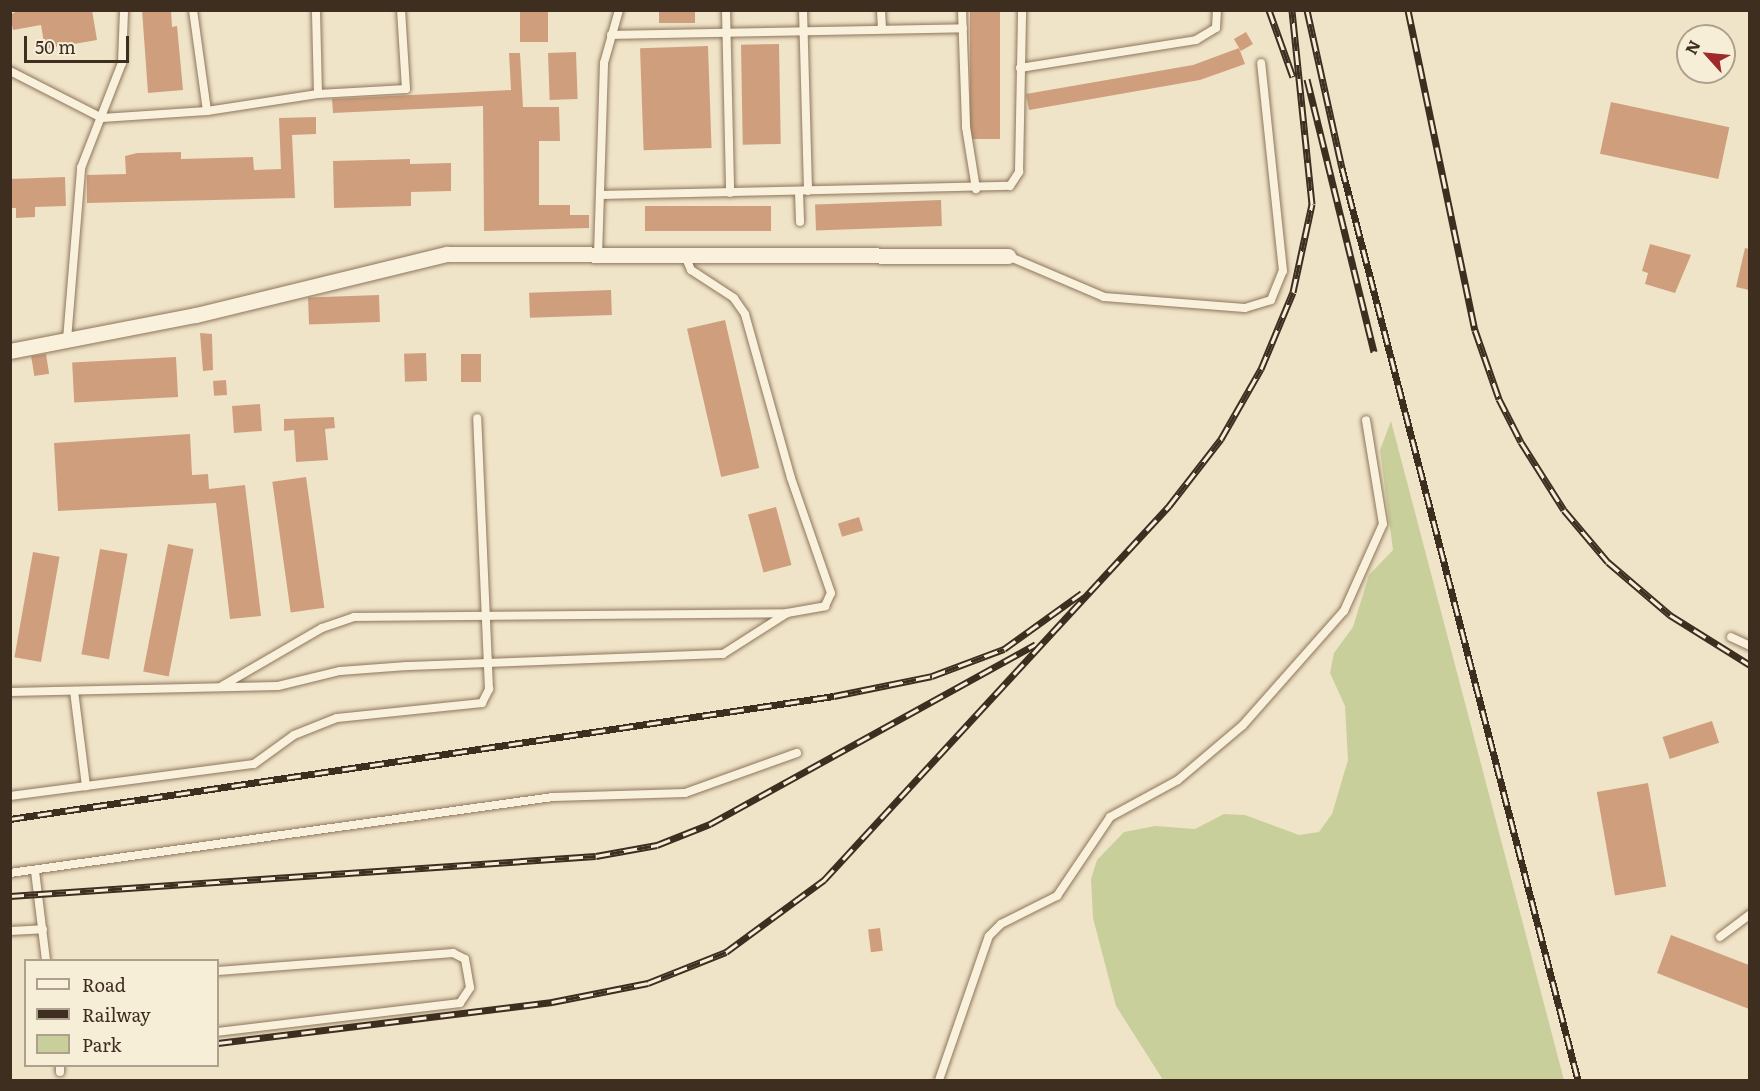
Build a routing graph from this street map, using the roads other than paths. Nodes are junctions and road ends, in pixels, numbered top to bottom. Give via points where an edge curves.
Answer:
1 (124, 10) edge
2 (193, 10) edge
3 (316, 10) edge
4 (401, 10) edge
5 (619, 10) edge
6 (726, 10) edge
7 (803, 10) edge
8 (881, 10) edge
9 (962, 10) edge
10 (1022, 10) edge
11 (1217, 10) edge
12 (963, 27) junction
13 (882, 29) junction
14 (804, 31) junction
15 (727, 32) junction
16 (611, 35) junction
17 (1261, 63) dead end
18 (1020, 68) junction
19 (10, 71) edge
20 (318, 94) junction
21 (207, 111) junction
22 (102, 118) junction
23 (976, 189) junction
24 (808, 191) junction
25 (799, 192) junction
26 (730, 193) junction
27 (600, 195) junction
28 (800, 222) dead end
29 (598, 255) junction
30 (685, 256) junction
31 (1008, 256) joint
32 (67, 342) junction
33 (10, 351) edge
34 (477, 418) dead end
35 (1366, 420) dead end
36 (787, 613) junction
37 (485, 614) junction
38 (1731, 637) dead end
39 (1749, 646) edge
40 (488, 663) junction
41 (221, 687) junction
42 (74, 691) junction
43 (10, 692) edge
44 (797, 753) dead end
45 (86, 786) junction
46 (10, 796) edge
47 (35, 871) junction
48 (10, 873) edge
49 (1749, 914) edge
50 (42, 929) junction
51 (10, 931) edge
52 (1720, 937) dead end
53 (46, 959) edge
54 (219, 971) edge
55 (219, 1032) edge
56 (939, 1080) edge

1 - 22 lane via 122,63
2 - 21 lane
3 - 20 lane
4 - 20 lane via 406,89
5 - 16 lane
6 - 15 lane
7 - 14 lane
8 - 13 lane
9 - 12 lane
10 - 18 lane
11 - 18 lane via 1216,28 1196,40
12 - 13 lane
12 - 23 lane via 966,127
13 - 14 lane
14 - 15 lane
14 - 24 lane
15 - 16 lane
15 - 26 lane
16 - 27 lane via 604,63
17 - 31 lane via 1283,271 1271,300 1245,308 1104,297
18 - 23 lane via 1019,172 1010,186
19 - 22 lane
20 - 21 lane
21 - 22 lane
22 - 32 lane via 81,168
23 - 24 lane
24 - 25 lane
25 - 26 lane
25 - 28 lane
26 - 27 lane
27 - 29 lane
29 - 30 street
29 - 32 street via 472,253 417,259
30 - 31 street
30 - 36 lane via 687,267 734,298 745,314 790,478 831,593 825,606
32 - 33 street
34 - 37 lane
35 - 56 lane via 1383,524 1344,611 1243,725 1178,780 1110,817 1057,896 989,936
36 - 37 lane
36 - 40 lane via 723,654
37 - 40 lane
37 - 41 lane via 378,615 337,622
38 - 39 lane
40 - 41 lane via 340,671 278,686
40 - 45 lane via 486,697 474,706 337,718 294,735 254,764
41 - 42 lane
42 - 43 lane
42 - 45 lane
44 - 47 lane via 694,792 553,797
45 - 46 lane
47 - 48 lane
47 - 50 lane
49 - 52 lane
50 - 51 lane
50 - 53 lane
54 - 55 lane via 453,953 465,959 470,988 460,1003

